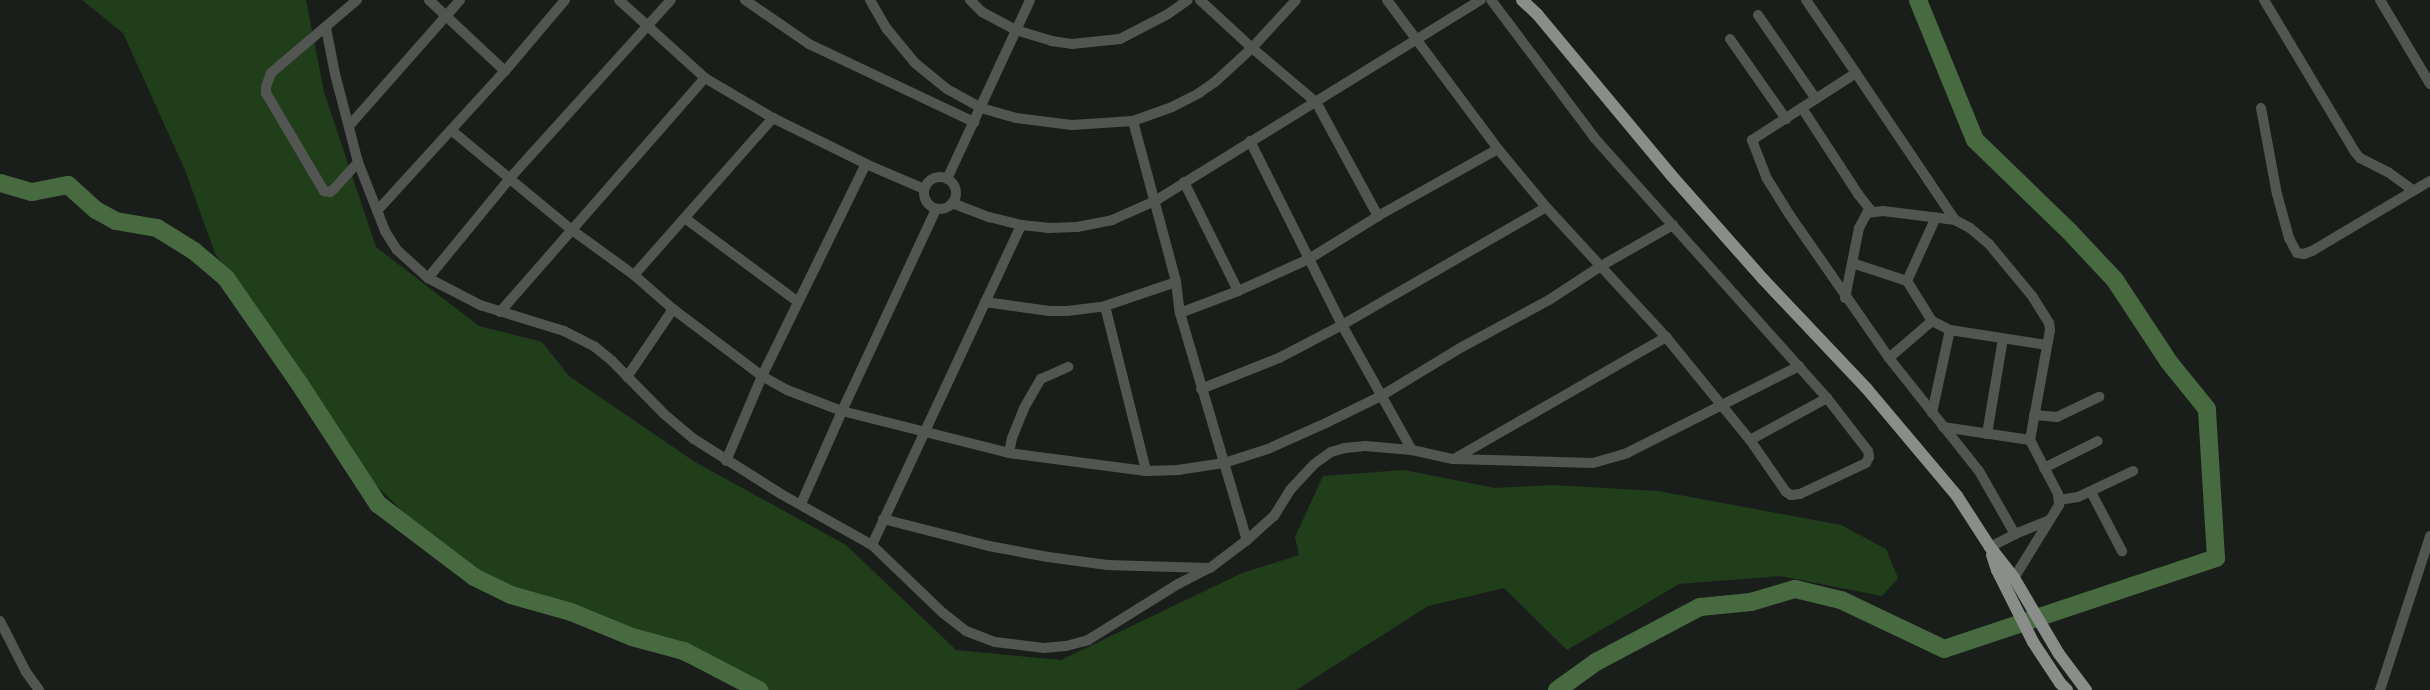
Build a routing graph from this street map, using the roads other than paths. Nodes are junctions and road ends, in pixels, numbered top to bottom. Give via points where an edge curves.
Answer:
1 (357, 0) edge
2 (429, 0) edge
3 (460, 0) edge
4 (566, 0) edge
5 (619, 0) edge
6 (671, 0) edge
7 (745, 0) edge
8 (870, 0) edge
9 (970, 0) edge
10 (1030, 0) edge
11 (1188, 0) edge
12 (1200, 0) edge
13 (1296, 0) edge
14 (1387, 0) edge
15 (1482, 0) edge
16 (1491, 0) edge
17 (1522, 0) edge
18 (1533, 0) edge
19 (1806, 0) edge
20 (2264, 0) edge
21 (2380, 0) edge
22 (1537, 14) junction
23 (1758, 15) dead end
24 (446, 16) junction
25 (647, 26) junction
26 (326, 28) junction
27 (1016, 30) junction
28 (1730, 39) dead end
29 (1418, 40) junction
30 (1252, 48) junction
31 (505, 71) junction
32 (1856, 73) junction
33 (706, 78) junction
34 (2430, 84) edge
35 (1816, 99) junction
36 (1316, 102) junction
37 (981, 108) junction
38 (1802, 108) junction
39 (2261, 108) dead end
40 (773, 118) junction
41 (1786, 119) junction
42 (1133, 121) junction
43 (974, 122) junction
44 (349, 126) junction
45 (452, 130) junction
46 (1250, 141) junction
47 (1498, 150) junction
48 (358, 162) junction
49 (866, 164) junction
50 (510, 178) junction
51 (947, 179) junction
52 (2430, 181) edge
53 (1184, 182) junction
54 (924, 188) junction
55 (2413, 190) junction
56 (1155, 201) junction
57 (952, 203) junction
58 (1546, 207) junction
59 (936, 209) junction
60 (377, 211) junction
61 (1872, 212) junction
62 (1378, 216) junction
63 (1936, 217) junction
64 (686, 219) junction
65 (1954, 220) junction
66 (1021, 225) junction
67 (1673, 225) junction
68 (572, 230) junction
69 (1309, 259) junction
70 (1852, 262) junction
71 (1600, 266) junction
72 (634, 275) junction
73 (428, 278) junction
74 (1907, 281) junction
75 (1176, 282) junction
76 (1238, 291) junction
77 (1845, 298) junction
78 (798, 302) junction
79 (985, 302) junction
80 (1105, 306) junction
81 (673, 309) junction
82 (500, 312) junction
83 (1180, 313) junction
84 (1932, 321) junction
85 (1342, 325) junction
86 (1950, 330) junction
87 (1666, 337) junction
88 (2002, 338) junction
89 (2047, 344) junction
90 (1889, 358) junction
91 (1799, 366) junction
92 (1068, 367) dead end
93 (762, 376) junction
94 (627, 377) junction
95 (1201, 389) junction
96 (1381, 396) junction
97 (2098, 397) dead end
98 (1827, 398) junction
99 (1721, 404) junction
100 (842, 412) junction
101 (1932, 413) junction
102 (2034, 416) junction
103 (1943, 427) junction
104 (925, 431) junction
105 (1987, 434) junction
106 (1750, 440) junction
107 (2030, 440) junction
108 (2098, 441) dead end
109 (1412, 450) junction
110 (1009, 453) junction
111 (1453, 459) junction
112 (726, 461) junction
113 (1224, 463) junction
114 (2044, 468) junction
115 (1146, 471) junction
116 (2133, 471) dead end
117 (2091, 492) junction
118 (2059, 500) junction
119 (801, 504) junction
120 (883, 519) junction
121 (2048, 521) junction
122 (2015, 534) junction
123 (2430, 536) edge
124 (1247, 540) junction
125 (872, 545) junction
126 (1990, 547) junction
127 (2122, 551) dead end
128 (1210, 568) junction
129 (2014, 578) junction
130 (0, 621) edge
131 (39, 690) edge
132 (2067, 690) edge
133 (2086, 690) edge
134 (2380, 690) edge

1 - 26 street
2 - 24 street
3 - 24 street
4 - 31 street
5 - 25 street
6 - 25 street
7 - 43 street via 809,44
8 - 37 street via 887,29 915,63 947,89
9 - 27 street via 982,12
10 - 27 street
11 - 27 street via 1120,39 1072,44
12 - 30 street
13 - 30 street
14 - 29 street
15 - 29 street
16 - 67 street via 1594,137
17 - 22 main road
18 - 22 main road
19 - 32 street
20 - 55 street via 2355,152
21 - 34 street
22 - 126 main road via 1763,279 1867,389 1957,496
23 - 35 street
24 - 31 street
24 - 44 street
25 - 33 street
25 - 50 street
26 - 44 street
26 - 48 street via 271,73 266,93 324,191 334,189
27 - 37 street
28 - 41 street
29 - 36 street
29 - 47 street
30 - 36 street
30 - 42 street via 1199,93
31 - 45 street
32 - 35 street
32 - 65 street
33 - 40 street
33 - 68 street
35 - 38 street
36 - 46 street
36 - 62 street
37 - 42 street via 1046,124
37 - 43 street
38 - 41 street
38 - 61 street
39 - 55 street via 2277,194 2297,253 2312,251
40 - 49 street
40 - 64 street
41 - 77 street via 1752,140 1774,191
42 - 56 street
43 - 51 street
44 - 48 street
45 - 50 street
45 - 60 street
46 - 53 street
46 - 69 street
47 - 58 street
47 - 62 street
48 - 60 street
49 - 54 street
49 - 78 street
50 - 68 street
50 - 73 street
51 - 54 street via 936,178
51 - 57 street via 955,190
52 - 55 street
53 - 56 street
53 - 76 street
54 - 59 street via 924,199
56 - 66 street via 1112,220 1077,227
56 - 75 street
57 - 59 street
57 - 66 street
58 - 71 street
58 - 85 street
59 - 100 street
60 - 73 street via 397,250
61 - 63 street
61 - 70 street via 1863,217
62 - 69 street
63 - 65 street
63 - 74 street
64 - 72 street
64 - 78 street
65 - 89 street via 1989,244 2033,297 2049,323
66 - 79 street
67 - 71 street
67 - 91 street
68 - 72 street
68 - 82 street
69 - 76 street
69 - 85 street
70 - 74 street
70 - 77 street
71 - 87 street
71 - 96 street via 1549,300
72 - 81 street
73 - 82 street
74 - 84 street
75 - 80 street
75 - 83 street
76 - 83 street
77 - 90 street
78 - 93 street
79 - 80 street via 1050,311
79 - 104 street
80 - 115 street
81 - 93 street
81 - 94 street
82 - 94 street via 579,338 612,361
83 - 95 street
84 - 86 street
84 - 90 street
85 - 95 street via 1279,358
85 - 96 street
86 - 88 street
86 - 101 street
87 - 99 street
87 - 111 street
88 - 89 street
88 - 105 street
89 - 102 street
90 - 101 street
91 - 98 street
91 - 99 street
92 - 110 street via 1041,379 1024,408
93 - 100 street via 804,398
93 - 112 street
94 - 112 street via 664,414
95 - 113 street
96 - 109 street
96 - 113 street via 1268,449
97 - 102 street via 2057,417
98 - 106 street
98 - 106 street via 1868,452 1866,463 1800,494 1791,494 1786,492
99 - 106 street
99 - 111 street via 1627,452 1593,463
100 - 104 street
100 - 119 street
101 - 103 street
102 - 107 street
103 - 105 street
103 - 122 street via 1979,471
104 - 110 street
104 - 120 street
105 - 107 street
107 - 114 street
108 - 114 street
109 - 111 street
109 - 124 street via 1365,446 1331,452 1314,464 1290,490 1274,516
110 - 115 street
112 - 119 street
113 - 115 street
113 - 124 street
114 - 118 street
116 - 117 street
117 - 118 street
117 - 127 street
118 - 121 street via 2057,510
119 - 125 street
120 - 125 street
120 - 128 street via 989,546 1106,565
121 - 122 street
121 - 129 street
122 - 126 street
123 - 134 street
124 - 128 street
125 - 128 street via 966,631 995,642 1044,648 1088,640
126 - 129 main road
126 - 132 main road via 2012,602 2046,663
129 - 133 main road via 2059,654
130 - 131 street

